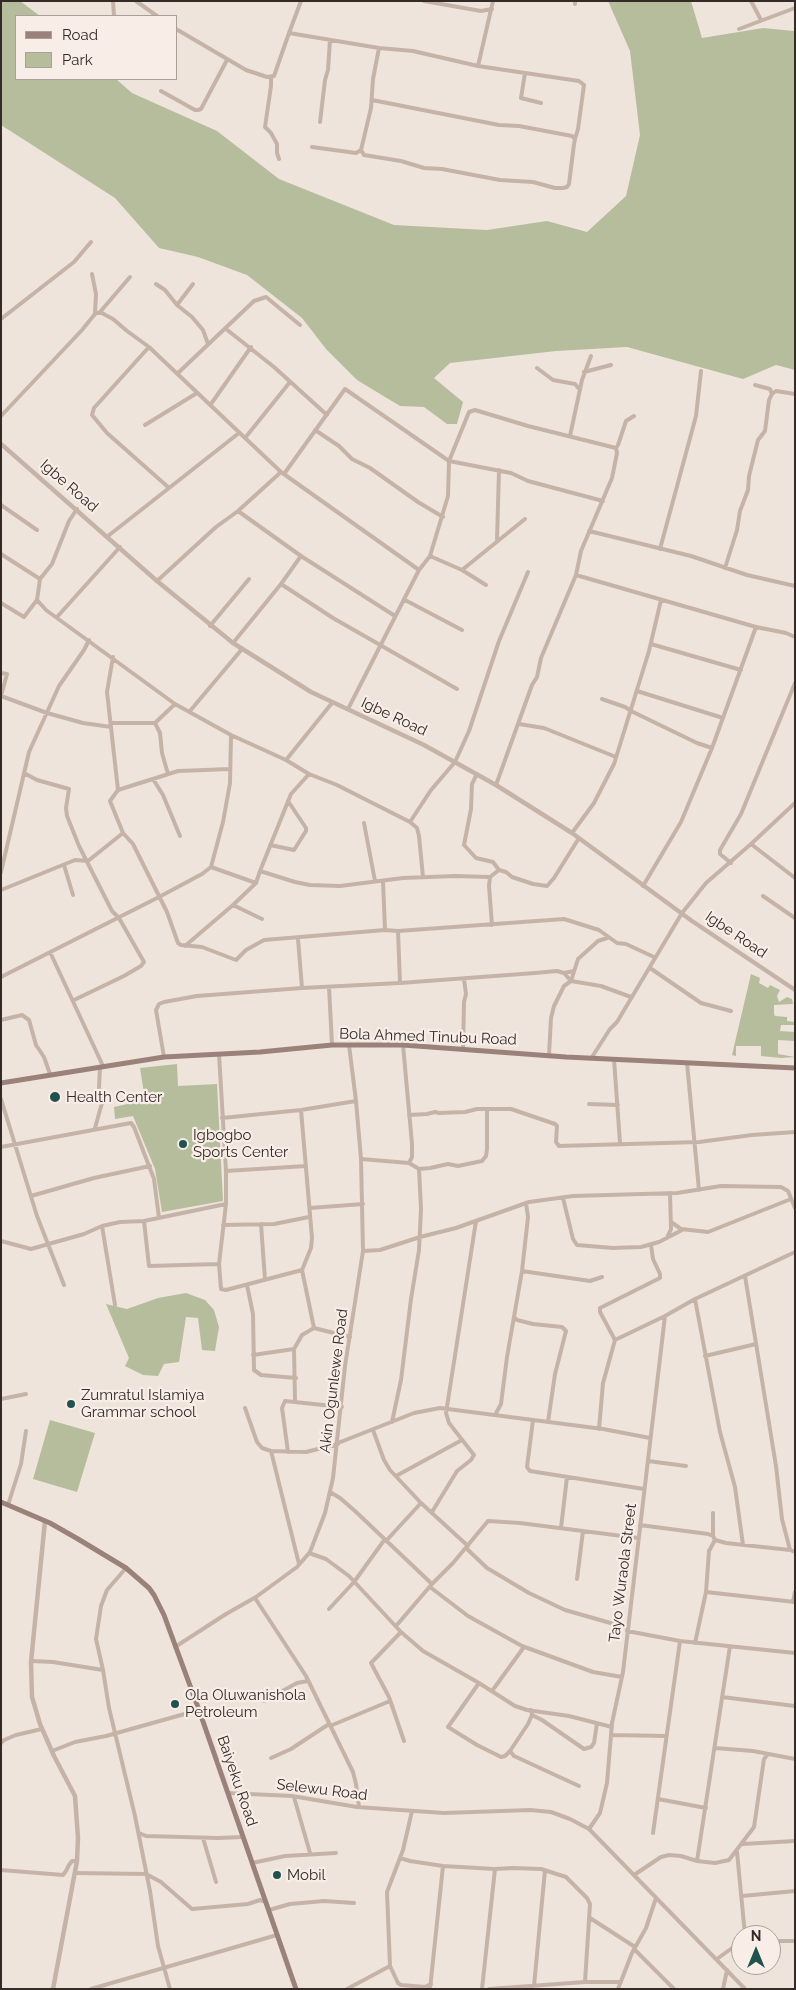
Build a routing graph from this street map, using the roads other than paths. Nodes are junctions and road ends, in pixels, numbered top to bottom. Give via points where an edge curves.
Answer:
1 (113, 1) edge
2 (136, 1) edge
3 (301, 1) edge
4 (424, 1) edge
5 (494, 1) edge
6 (751, 1) edge
7 (438, 3) edge
8 (795, 8) edge
9 (492, 9) junction
10 (114, 15) edge
11 (156, 15) edge
12 (761, 20) junction
13 (739, 28) dead end
14 (178, 30) edge
15 (289, 33) junction
16 (330, 40) junction
17 (379, 48) junction
18 (227, 60) junction
19 (478, 66) junction
20 (525, 72) junction
21 (271, 78) junction
22 (161, 91) dead end
23 (372, 100) junction
24 (541, 103) dead end
25 (320, 122) dead end
26 (575, 139) junction
27 (312, 147) dead end
28 (361, 150) junction
29 (279, 158) dead end
30 (91, 242) dead end
31 (92, 274) dead end
32 (130, 277) dead end
33 (156, 284) dead end
34 (194, 284) dead end
35 (177, 306) junction
36 (100, 312) junction
37 (95, 314) junction
38 (1, 319) edge
39 (300, 325) dead end
40 (226, 329) junction
41 (208, 344) junction
42 (149, 346) junction
43 (251, 348) junction
44 (591, 356) dead end
45 (611, 365) dead end
46 (537, 368) dead end
47 (701, 371) dead end
48 (584, 372) junction
49 (178, 373) junction
50 (290, 382) junction
51 (755, 385) dead end
52 (580, 390) junction
53 (197, 393) junction
54 (772, 394) junction
55 (795, 394) edge
56 (211, 404) junction
57 (327, 415) junction
58 (1, 416) edge
59 (634, 416) dead end
60 (145, 425) dead end
61 (315, 430) junction
62 (239, 433) junction
63 (570, 436) junction
64 (245, 438) junction
65 (1, 444) edge
66 (616, 448) junction
67 (449, 461) junction
68 (499, 470) junction
69 (282, 473) junction
70 (168, 487) junction
71 (603, 501) junction
72 (1, 505) edge
73 (77, 509) junction
74 (238, 511) junction
75 (443, 517) junction
76 (525, 519) dead end
77 (37, 530) dead end
78 (589, 531) junction
79 (108, 536) junction
80 (497, 540) junction
81 (120, 547) junction
82 (660, 549) junction
83 (1, 554) edge
84 (301, 556) junction
85 (430, 556) junction
86 (725, 568) junction
87 (419, 570) junction
88 (462, 570) junction
89 (528, 572) dead end
90 (576, 575) junction
91 (40, 579) junction
92 (248, 579) dead end
93 (157, 581) junction
94 (282, 584) junction
95 (486, 585) dead end
96 (795, 586) edge
97 (37, 600) junction
98 (405, 600) junction
99 (661, 600) junction
100 (1, 603) edge
101 (395, 616) junction
102 (57, 617) junction
103 (210, 626) junction
104 (756, 627) junction
105 (462, 630) dead end
106 (795, 636) edge
107 (89, 640) junction
108 (233, 643) junction
109 (651, 644) junction
110 (380, 646) junction
111 (242, 649) junction
112 (112, 657) junction
113 (741, 670) junction
114 (1, 673) edge
115 (795, 683) edge
116 (457, 689) dead end
117 (637, 691) junction
118 (1, 696) edge
119 (602, 700) dead end
120 (332, 703) junction
121 (174, 704) junction
122 (348, 709) junction
123 (190, 711) junction
124 (631, 712) junction
125 (47, 713) junction
126 (723, 718) junction
127 (155, 723) junction
128 (518, 724) junction
129 (112, 725) junction
130 (231, 735) junction
131 (712, 748) junction
132 (616, 756) junction
133 (286, 760) junction
134 (455, 762) junction
135 (230, 769) junction
136 (24, 774) junction
137 (168, 774) junction
138 (309, 774) junction
139 (478, 774) junction
140 (152, 779) junction
141 (496, 785) junction
142 (118, 790) junction
143 (288, 801) junction
144 (795, 803) edge
145 (410, 822) junction
146 (364, 823) dead end
147 (123, 832) junction
148 (572, 833) junction
149 (180, 836) dead end
150 (579, 838) junction
151 (751, 844) junction
152 (270, 845) junction
153 (88, 861) junction
154 (730, 863) junction
155 (64, 865) junction
156 (211, 867) junction
157 (499, 870) junction
158 (260, 871) junction
159 (1, 872) edge
160 (422, 877) junction
161 (490, 877) junction
162 (795, 878) edge
163 (383, 881) junction
164 (375, 882) junction
165 (256, 883) junction
166 (644, 886) junction
167 (1, 890) edge
168 (73, 896) dead end
169 (763, 896) dead end
170 (159, 897) junction
171 (234, 905) junction
172 (682, 913) junction
173 (119, 918) junction
174 (795, 918) edge
175 (262, 919) dead end
176 (492, 924) junction
177 (385, 930) junction
178 (398, 931) junction
179 (608, 938) junction
180 (298, 939) junction
181 (185, 946) junction
182 (50, 952) junction
183 (654, 957) junction
184 (650, 968) junction
185 (574, 971) junction
186 (564, 973) junction
187 (1, 978) edge
188 (464, 979) junction
189 (571, 981) junction
190 (400, 984) junction
191 (329, 987) junction
192 (302, 988) junction
193 (795, 990) edge
194 (630, 997) junction
195 (74, 1000) junction
196 (731, 1011) dead end
197 (1, 1020) edge
198 (332, 1045) junction
199 (349, 1045) junction
200 (403, 1045) junction
201 (464, 1050) junction
202 (219, 1054) junction
203 (549, 1055) junction
204 (164, 1057) junction
205 (592, 1057) junction
206 (614, 1060) junction
207 (687, 1063) junction
208 (101, 1066) junction
209 (795, 1068) edge
210 (50, 1074) junction
211 (1, 1083) edge
212 (1, 1099) edge
213 (356, 1101) junction
214 (589, 1104) dead end
215 (618, 1105) junction
216 (487, 1109) junction
217 (300, 1110) junction
218 (409, 1114) junction
219 (222, 1118) junction
220 (95, 1128) junction
221 (795, 1132) edge
222 (695, 1142) junction
223 (620, 1143) junction
224 (15, 1145) junction
225 (1, 1146) edge
226 (361, 1159) junction
227 (409, 1163) junction
228 (150, 1166) junction
229 (306, 1166) junction
230 (419, 1168) junction
231 (226, 1171) junction
232 (699, 1190) junction
233 (670, 1193) junction
234 (795, 1193) edge
235 (31, 1196) junction
236 (790, 1197) junction
237 (563, 1198) junction
238 (526, 1203) junction
239 (226, 1204) junction
240 (363, 1204) junction
241 (310, 1208) junction
242 (795, 1208) edge
243 (309, 1217) junction
244 (159, 1218) junction
245 (144, 1221) junction
246 (476, 1221) junction
247 (671, 1222) junction
248 (261, 1224) junction
249 (224, 1225) junction
250 (102, 1226) junction
251 (684, 1229) junction
252 (420, 1237) junction
253 (667, 1238) junction
254 (1, 1241) edge
255 (651, 1244) junction
256 (48, 1245) junction
257 (363, 1251) junction
258 (795, 1252) edge
259 (219, 1264) junction
260 (302, 1270) junction
261 (522, 1271) junction
262 (745, 1276) junction
263 (602, 1277) dead end
264 (265, 1280) junction
265 (64, 1285) dead end
266 (247, 1285) junction
267 (695, 1298) junction
268 (115, 1305) dead end
269 (665, 1316) junction
270 (515, 1320) junction
271 (314, 1328) junction
272 (350, 1337) junction
273 (615, 1340) junction
274 (756, 1344) junction
275 (294, 1349) junction
276 (253, 1355) junction
277 (705, 1356) junction
278 (296, 1378) junction
279 (26, 1394) dead end
280 (1, 1398) edge
281 (295, 1402) junction
282 (342, 1407) junction
283 (245, 1408) dead end
284 (446, 1408) junction
285 (495, 1415) junction
286 (533, 1420) junction
287 (392, 1422) junction
288 (548, 1422) junction
289 (598, 1429) junction
290 (373, 1430) junction
291 (26, 1432) dead end
292 (650, 1438) junction
293 (462, 1440) junction
294 (338, 1444) junction
295 (271, 1451) junction
296 (288, 1452) junction
297 (648, 1462) junction
298 (686, 1466) dead end
299 (396, 1476) junction
300 (567, 1477) junction
301 (644, 1489) junction
302 (330, 1492) junction
303 (1, 1502) edge
304 (421, 1503) junction
305 (8, 1505) junction
306 (432, 1512) junction
307 (713, 1513) dead end
308 (45, 1521) junction
309 (640, 1525) junction
310 (561, 1528) junction
311 (583, 1531) junction
312 (638, 1538) junction
313 (714, 1538) junction
314 (386, 1540) junction
315 (743, 1545) junction
316 (467, 1547) junction
317 (792, 1551) edge
318 (308, 1553) junction
319 (299, 1564) junction
320 (126, 1568) junction
321 (577, 1580) dead end
322 (354, 1582) junction
323 (431, 1585) junction
324 (706, 1592) junction
325 (795, 1592) edge
326 (254, 1598) junction
327 (794, 1602) edge
328 (329, 1609) dead end
329 (396, 1626) junction
330 (628, 1629) junction
331 (402, 1632) junction
332 (680, 1641) junction
333 (696, 1643) junction
334 (730, 1646) junction
335 (176, 1647) junction
336 (524, 1647) junction
337 (795, 1653) edge
338 (32, 1661) junction
339 (103, 1670) junction
340 (622, 1677) junction
341 (308, 1680) junction
342 (479, 1683) junction
343 (492, 1692) junction
344 (722, 1697) junction
345 (264, 1700) dead end
346 (390, 1701) junction
347 (795, 1706) edge
348 (199, 1710) junction
349 (532, 1713) junction
350 (597, 1723) junction
351 (329, 1725) junction
352 (612, 1727) junction
353 (42, 1728) junction
354 (116, 1733) junction
355 (611, 1735) junction
356 (666, 1736) junction
357 (404, 1741) dead end
358 (1, 1743) edge
359 (715, 1748) junction
360 (510, 1751) junction
361 (52, 1752) junction
362 (761, 1753) junction
363 (768, 1754) junction
364 (271, 1758) dead end
365 (764, 1759) junction
366 (795, 1759) edge
367 (580, 1786) dead end
368 (228, 1793) junction
369 (294, 1797) junction
370 (658, 1799) junction
371 (359, 1807) junction
372 (706, 1808) junction
373 (412, 1811) junction
374 (589, 1829) junction
375 (138, 1833) junction
376 (653, 1833) dead end
377 (146, 1836) junction
378 (243, 1837) junction
379 (203, 1838) junction
380 (140, 1841) junction
381 (795, 1841) edge
382 (743, 1844) junction
383 (737, 1852) junction
384 (336, 1853) dead end
385 (310, 1854) junction
386 (400, 1858) junction
387 (77, 1861) junction
388 (697, 1861) junction
389 (252, 1863) junction
390 (443, 1866) junction
391 (496, 1869) junction
392 (1, 1870) edge
393 (545, 1870) junction
394 (75, 1873) junction
395 (146, 1874) junction
396 (634, 1875) junction
397 (216, 1882) dead end
398 (795, 1891) edge
399 (742, 1896) junction
400 (656, 1898) junction
401 (266, 1902) junction
402 (354, 1903) dead end
403 (269, 1910) junction
404 (590, 1918) junction
405 (744, 1925) edge
406 (277, 1935) junction
407 (781, 1941) edge
408 (795, 1941) edge
409 (635, 1948) junction
410 (731, 1949) edge
411 (717, 1959) junction
412 (390, 1966) junction
413 (164, 1968) junction
414 (728, 1970) junction
415 (585, 1982) junction
416 (620, 1982) junction
417 (431, 1986) edge
418 (534, 1986) junction
419 (426, 1988) edge
420 (53, 1989) edge
421 (91, 1989) edge
422 (170, 1989) edge
423 (296, 1989) edge
424 (348, 1989) edge
425 (482, 1989) edge
426 (489, 1989) edge
427 (618, 1989) edge
428 (674, 1989) edge
429 (723, 1989) edge
430 (744, 1989) edge

1 - 10 street
2 - 11 street
3 - 15 street
4 - 7 street
5 - 9 street
6 - 12 street
7 - 9 street via 481,11
8 - 12 street
9 - 19 street
12 - 13 street
14 - 18 street
15 - 16 street
15 - 21 street
16 - 17 street
16 - 25 street
17 - 19 street via 413,51
17 - 23 street
18 - 21 street
18 - 22 street via 201,109 194,110
19 - 20 street
20 - 24 street via 521,98
20 - 26 street via 582,82 582,107
21 - 29 street via 265,127 277,144
23 - 26 street via 499,125 565,134
23 - 28 street
26 - 28 street via 569,184 563,188 424,168 364,155
27 - 28 street via 356,153
30 - 38 street via 74,262
31 - 37 street
32 - 36 street
33 - 35 street
34 - 35 street
35 - 41 street via 203,330
36 - 37 street
36 - 42 street
37 - 58 street
39 - 40 street via 266,297 251,302
40 - 41 street
40 - 43 street
41 - 49 street
42 - 49 street
42 - 70 street via 92,414 107,433
43 - 50 street
43 - 56 street
44 - 48 street
45 - 48 street
46 - 52 street via 553,380 575,384
47 - 82 street via 696,416
48 - 52 street
49 - 53 street
50 - 57 street
50 - 64 street
51 - 54 street via 770,389
52 - 63 street
53 - 56 street
53 - 60 street
54 - 55 street via 776,391
54 - 86 street via 765,431 758,440 748,490
56 - 62 street
57 - 61 street
57 - 67 street via 345,389
59 - 66 street via 626,421
61 - 69 street
61 - 75 street via 352,459
62 - 64 street
62 - 70 street
63 - 66 street
63 - 67 street via 473,410 468,413
64 - 69 street
65 - 73 street, Igbe Road
66 - 71 street via 618,452 612,478
67 - 68 street
67 - 75 street via 448,496
68 - 71 street
68 - 80 street
69 - 74 street
69 - 87 street
70 - 79 street
71 - 78 street
72 - 77 street
73 - 79 street, Igbe Road
73 - 91 street via 52,564
74 - 84 street
74 - 93 street
75 - 85 street
76 - 80 street
78 - 82 street
78 - 90 street
79 - 81 street, Igbe Road
80 - 88 street
81 - 93 street, Igbe Road
81 - 102 street
82 - 86 street
83 - 91 street
84 - 94 street
84 - 101 street
85 - 87 street
85 - 88 street
86 - 96 street
87 - 98 street
88 - 95 street
89 - 134 street
90 - 99 street
90 - 128 street via 541,658
91 - 97 street
92 - 103 street
93 - 103 street, Igbe Road
94 - 108 street
94 - 110 street
97 - 100 street via 24,617
97 - 102 street
98 - 101 street
98 - 105 street
99 - 104 street
99 - 109 street
101 - 110 street
102 - 107 street
103 - 108 street, Igbe Road
104 - 106 street
104 - 113 street
107 - 112 street
107 - 125 street via 59,686
108 - 111 street, Igbe Road
109 - 113 street
109 - 117 street
110 - 116 street
110 - 122 street
111 - 120 street, Igbe Road
111 - 123 street
112 - 121 street
112 - 129 street via 108,692
113 - 126 street
114 - 118 street via 7,674
115 - 154 street via 741,814 720,850
117 - 124 street
117 - 126 street
118 - 125 street
119 - 124 street
120 - 122 street, Igbe Road
120 - 133 street
121 - 123 street
121 - 127 street
122 - 134 street, Igbe Road
123 - 130 street
124 - 131 street
124 - 132 street
125 - 129 street via 84,723
125 - 136 street via 29,752
126 - 131 street
127 - 129 street
127 - 137 street
128 - 132 street via 544,728
128 - 141 street
129 - 142 street
130 - 133 street
130 - 135 street
131 - 166 street via 681,822
132 - 148 street via 594,803
133 - 138 street
134 - 139 street, Igbe Road
134 - 145 street
135 - 137 street
135 - 156 street via 223,822
136 - 153 street via 68,789 66,808 69,822
136 - 159 street
137 - 140 street
138 - 143 street
138 - 145 street
139 - 141 street, Igbe Road
139 - 157 street via 472,784 464,845 476,858 493,862
140 - 142 street
140 - 149 street via 163,795
141 - 148 street, Igbe Road
142 - 147 street via 110,798 110,803
143 - 152 street
143 - 152 street via 306,830 294,850
144 - 151 street
145 - 160 street via 417,828 419,836
146 - 164 street
147 - 153 street
147 - 170 street via 133,844
148 - 150 street, Igbe Road
150 - 157 street via 548,885 538,886
150 - 166 street, Igbe Road
151 - 154 street
151 - 162 street
152 - 158 street
153 - 155 street via 76,860
153 - 173 street via 112,911
154 - 172 street via 706,883
155 - 167 street
155 - 168 street
156 - 165 street
156 - 170 street
157 - 161 street
158 - 164 street via 310,885
158 - 165 street
160 - 161 street
160 - 163 street
161 - 176 street
163 - 164 street
163 - 177 street
165 - 171 street
166 - 172 street, Igbe Road
169 - 174 street
170 - 173 street
170 - 181 street via 178,943
171 - 175 street
171 - 181 street
172 - 183 street
172 - 193 street, Igbe Road
173 - 182 street
173 - 195 street via 143,963
176 - 178 street
176 - 179 street via 564,919 599,930
177 - 178 street
177 - 180 street
178 - 190 street
179 - 183 street
179 - 185 street via 598,941 580,957
180 - 181 street via 264,940 236,960 202,947
180 - 192 street
182 - 187 street
182 - 195 street
183 - 184 street
184 - 194 street
184 - 196 street via 701,1003
185 - 186 street
185 - 189 street
186 - 188 street
186 - 189 street
188 - 190 street
188 - 201 street
189 - 194 street via 601,986
189 - 203 street via 564,986 554,1006
190 - 191 street
191 - 192 street
191 - 198 street
192 - 204 street via 197,996 159,1004 156,1013
194 - 205 street
195 - 208 street
197 - 210 street via 26,1016
198 - 199 main road, Bola Ahmed Tinubu Road
198 - 202 main road, Bola Ahmed Tinubu Road
199 - 200 main road, Bola Ahmed Tinubu Road
199 - 213 street, Akin Ogunlewe Road
200 - 201 main road, Bola Ahmed Tinubu Road
200 - 218 street
201 - 203 main road, Bola Ahmed Tinubu Road
202 - 204 main road, Bola Ahmed Tinubu Road
202 - 219 street
203 - 205 main road, Bola Ahmed Tinubu Road
204 - 208 main road, Bola Ahmed Tinubu Road
205 - 206 main road, Bola Ahmed Tinubu Road
206 - 207 main road, Bola Ahmed Tinubu Road
206 - 215 street
207 - 209 main road, Bola Ahmed Tinubu Road
207 - 222 street
208 - 210 main road, Bola Ahmed Tinubu Road
208 - 220 street via 99,1087 102,1103
210 - 211 main road, Bola Ahmed Tinubu Road
212 - 224 street
213 - 217 street
213 - 226 street, Akin Ogunlewe Road
214 - 215 street
215 - 223 street
216 - 218 street
216 - 223 street via 511,1109 555,1124 559,1146
216 - 230 street via 484,1159 458,1166 448,1164
217 - 219 street
217 - 229 street
218 - 227 street via 412,1154
219 - 231 street
220 - 224 street
220 - 228 street via 133,1124
221 - 222 street
222 - 223 street
222 - 232 street
224 - 225 street
224 - 235 street
226 - 227 street
226 - 240 street, Akin Ogunlewe Road
227 - 230 street
228 - 235 street
228 - 244 street
229 - 231 street
229 - 241 street
230 - 252 street
231 - 239 street
232 - 233 street
232 - 236 street via 721,1186 781,1187
233 - 237 street
233 - 247 street
234 - 236 street
235 - 256 street
236 - 242 street
236 - 251 street via 708,1232
237 - 238 street
237 - 255 street via 577,1245 613,1248
238 - 246 street
238 - 261 street via 528,1217
239 - 244 street
239 - 249 street
240 - 241 street
240 - 257 street, Akin Ogunlewe Road
241 - 243 street
243 - 248 street
243 - 260 street via 311,1248
244 - 245 street
245 - 250 street
245 - 259 street via 149,1266
246 - 252 street
246 - 284 street
247 - 251 street
247 - 253 street
248 - 249 street
248 - 264 street
249 - 259 street
250 - 256 street
250 - 268 street
251 - 253 street
252 - 257 street via 380,1250
252 - 287 street via 401,1380
253 - 255 street
254 - 256 street via 26,1249
255 - 273 street via 660,1278 600,1308
256 - 265 street
257 - 272 street, Akin Ogunlewe Road
258 - 262 street
259 - 266 street via 220,1289
260 - 264 street
260 - 271 street
261 - 263 street via 590,1281
261 - 270 street
262 - 267 street
262 - 274 street
264 - 266 street
266 - 276 street via 253,1314
267 - 269 street
267 - 277 street
269 - 273 street
269 - 292 street, Tayo Wuraola Street
270 - 285 street via 501,1404
270 - 288 street via 556,1326 566,1331
271 - 272 street
271 - 275 street via 302,1335
272 - 282 street, Akin Ogunlewe Road
273 - 289 street via 604,1383
274 - 277 street
274 - 317 street via 782,1519
275 - 276 street
275 - 278 street
276 - 278 street via 254,1370 261,1375
277 - 315 street via 735,1487
278 - 281 street
279 - 280 street
281 - 282 street
281 - 296 street via 285,1401 282,1408
282 - 294 street, Akin Ogunlewe Road
283 - 295 street via 259,1446
284 - 285 street
284 - 287 street via 414,1413
284 - 293 street via 448,1423
285 - 286 street
286 - 288 street
286 - 300 street via 528,1469
287 - 290 street
288 - 289 street
289 - 292 street
290 - 294 street
290 - 299 street via 384,1460
291 - 305 street via 22,1464
292 - 297 street, Tayo Wuraola Street
293 - 299 street
293 - 306 street via 474,1458 457,1470
294 - 296 street via 306,1452
294 - 302 street, Akin Ogunlewe Road
295 - 296 street
295 - 319 street
297 - 298 street
297 - 301 street, Tayo Wuraola Street
299 - 304 street
300 - 301 street
300 - 310 street
301 - 309 street, Tayo Wuraola Street
302 - 314 street
302 - 318 street, Akin Ogunlewe Road
303 - 305 main road, Baiyeku Road
304 - 306 street
304 - 314 street
305 - 308 main road, Baiyeku Road
306 - 316 street
307 - 313 street
308 - 320 main road, Baiyeku Road
308 - 338 street
309 - 312 street, Tayo Wuraola Street
309 - 313 street
310 - 311 street
310 - 316 street via 492,1520 483,1524
311 - 312 street
311 - 321 street
312 - 330 street, Tayo Wuraola Street
313 - 315 street
313 - 324 street via 709,1551
314 - 322 street
314 - 323 street
315 - 317 street
316 - 323 street
316 - 330 street via 487,1568 529,1593 565,1610
318 - 319 street, Akin Ogunlewe Road
318 - 322 street via 326,1559
319 - 326 street, Akin Ogunlewe Road
320 - 335 main road, Baiyeku Road via 154,1595
320 - 339 street via 107,1590 101,1606 96,1639
322 - 328 street
322 - 329 street
323 - 329 street
323 - 336 street via 480,1623
324 - 327 street
324 - 333 street
325 - 327 street
326 - 335 street, Akin Ogunlewe Road
326 - 341 street
329 - 331 street
330 - 332 street
330 - 340 street, Tayo Wuraola Street
331 - 342 street via 429,1656
331 - 346 street via 371,1664
332 - 333 street
332 - 356 street
333 - 334 street
334 - 337 street
334 - 344 street
335 - 348 main road, Baiyeku Road
336 - 340 street via 593,1672
336 - 343 street
338 - 339 street
338 - 353 street via 32,1697
339 - 354 street
340 - 352 street, Tayo Wuraola Street
341 - 345 street
341 - 351 street
342 - 343 street
342 - 360 street via 448,1727 501,1757
343 - 349 street
344 - 347 street
344 - 359 street
346 - 351 street
346 - 357 street
348 - 354 street
348 - 368 main road, Baiyeku Road
349 - 350 street via 569,1716
349 - 350 street via 584,1749 594,1743
349 - 360 street
350 - 352 street
351 - 364 street
351 - 371 street via 352,1772
352 - 355 street, Tayo Wuraola Street
353 - 358 street
353 - 361 street
354 - 361 street via 74,1742
354 - 375 street
355 - 356 street
355 - 374 street, Tayo Wuraola Street via 607,1783 600,1813
356 - 370 street
359 - 362 street
359 - 372 street
360 - 367 street via 514,1756
361 - 387 street via 75,1796
362 - 363 street
362 - 365 street
363 - 365 street
363 - 366 street
365 - 382 street via 757,1820
368 - 369 street, Selewu Road
368 - 378 main road, Baiyeku Road
369 - 371 street, Selewu Road
369 - 385 street
370 - 372 street
370 - 376 street
371 - 373 street, Selewu Road
372 - 388 street
373 - 374 street, Selewu Road via 551,1812
373 - 386 street
374 - 396 street
375 - 377 street
375 - 380 street
377 - 379 street
377 - 380 street
378 - 379 street
378 - 389 main road, Baiyeku Road
379 - 397 street
380 - 395 street
381 - 382 street
382 - 383 street
383 - 388 street via 723,1862
383 - 399 street
384 - 385 street
385 - 389 street
386 - 390 street
386 - 412 street via 387,1892
387 - 392 street via 68,1865 63,1875
387 - 394 street
388 - 396 street via 681,1856 661,1857
389 - 401 main road, Baiyeku Road
390 - 391 street
390 - 417 street
391 - 393 street
391 - 425 street
393 - 404 street via 566,1877 587,1898
393 - 418 street
394 - 395 street
394 - 420 street
395 - 401 street via 161,1882 192,1909 260,1900
395 - 413 street
396 - 400 street
398 - 399 street
399 - 405 street
400 - 409 street
400 - 411 street
401 - 403 main road, Baiyeku Road
402 - 403 street via 324,1901 290,1904
403 - 406 main road, Baiyeku Road
404 - 409 street
404 - 415 street
406 - 413 street
406 - 423 main road, Baiyeku Road
407 - 408 street
409 - 416 street
409 - 428 street
410 - 411 street
411 - 414 street
412 - 419 street via 401,1985
412 - 424 street
413 - 421 street
413 - 422 street
414 - 429 street
414 - 430 street
415 - 416 street
415 - 418 street
416 - 427 street
417 - 419 street
418 - 426 street

